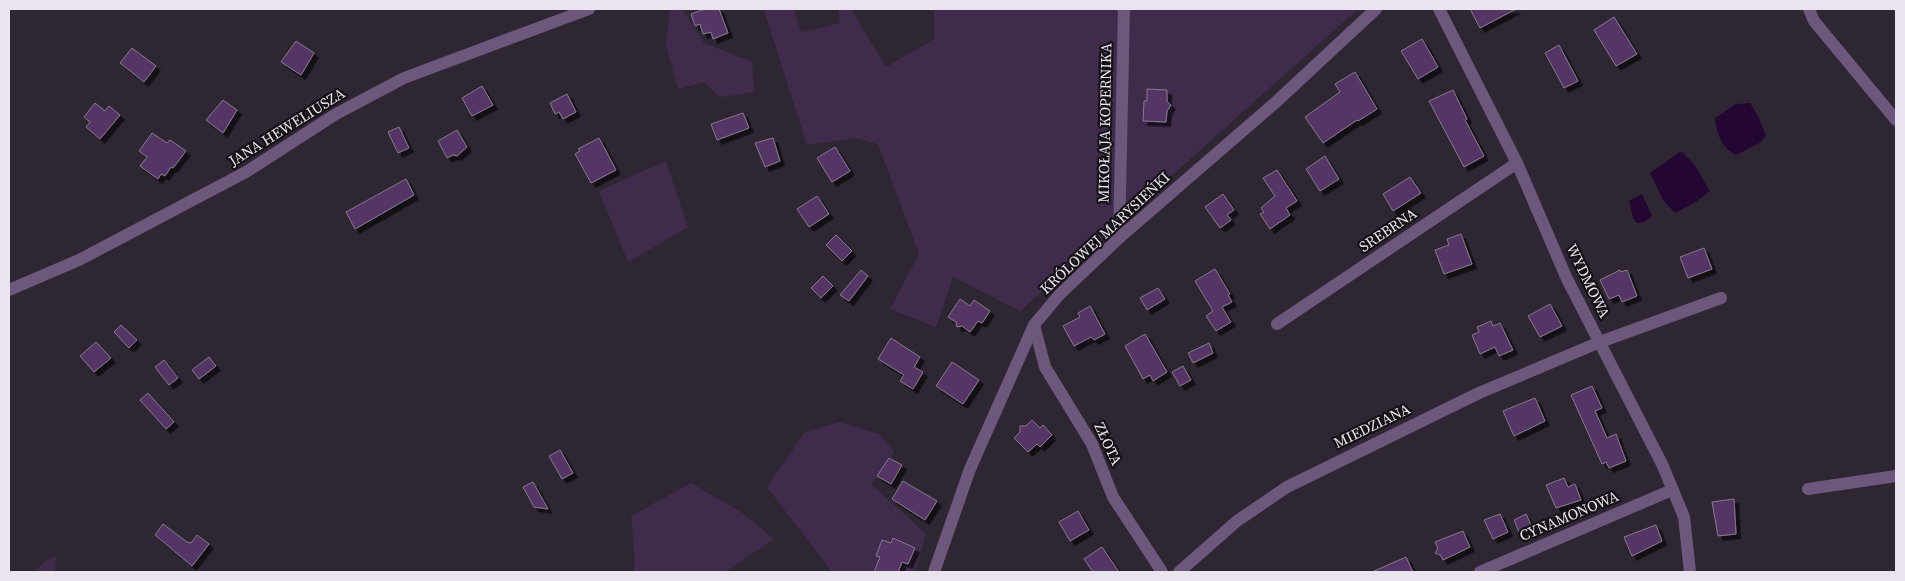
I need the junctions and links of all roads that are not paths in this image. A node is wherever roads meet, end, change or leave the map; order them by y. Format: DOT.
graph roads {
  1 [pos="589,9"];
  2 [pos="1124,9"];
  3 [pos="1376,9"];
  4 [pos="1439,9"];
  5 [pos="1809,9"];
  6 [pos="1896,120"];
  7 [pos="1517,163"];
  8 [pos="1119,238"];
  9 [pos="9,290"];
  10 [pos="1721,298"];
  11 [pos="1277,324"];
  12 [pos="1034,326"];
  13 [pos="1600,342"];
  14 [pos="1896,476"];
  15 [pos="1672,490"];
  16 [pos="1808,490"];
  17 [pos="934,572"];
  18 [pos="1162,572"];
  19 [pos="1179,572"];
  20 [pos="1480,572"];
  21 [pos="1690,572"];
  1 -- 9 [label="street, JANA HEWELIUSZA"];
  2 -- 8 [label="street, MIKOŁAJA KOPERNIKA"];
  3 -- 8 [label="street, KRÓLOWEJ MARYSIEŃKI"];
  4 -- 7 [label="street, WYDMOWA"];
  5 -- 6 [label="street"];
  7 -- 11 [label="street, SREBRNA"];
  7 -- 13 [label="street, WYDMOWA"];
  8 -- 12 [label="street, KRÓLOWEJ MARYSIEŃKI"];
  10 -- 13 [label="street, MIEDZIANA"];
  12 -- 17 [label="street, KRÓLOWEJ MARYSIEŃKI"];
  12 -- 18 [label="street, ZŁOTA"];
  13 -- 15 [label="street, WYDMOWA"];
  13 -- 19 [label="street, MIEDZIANA"];
  14 -- 16 [label="street"];
  15 -- 20 [label="street, CYNAMONOWA"];
  15 -- 21 [label="street, WYDMOWA"];
}
